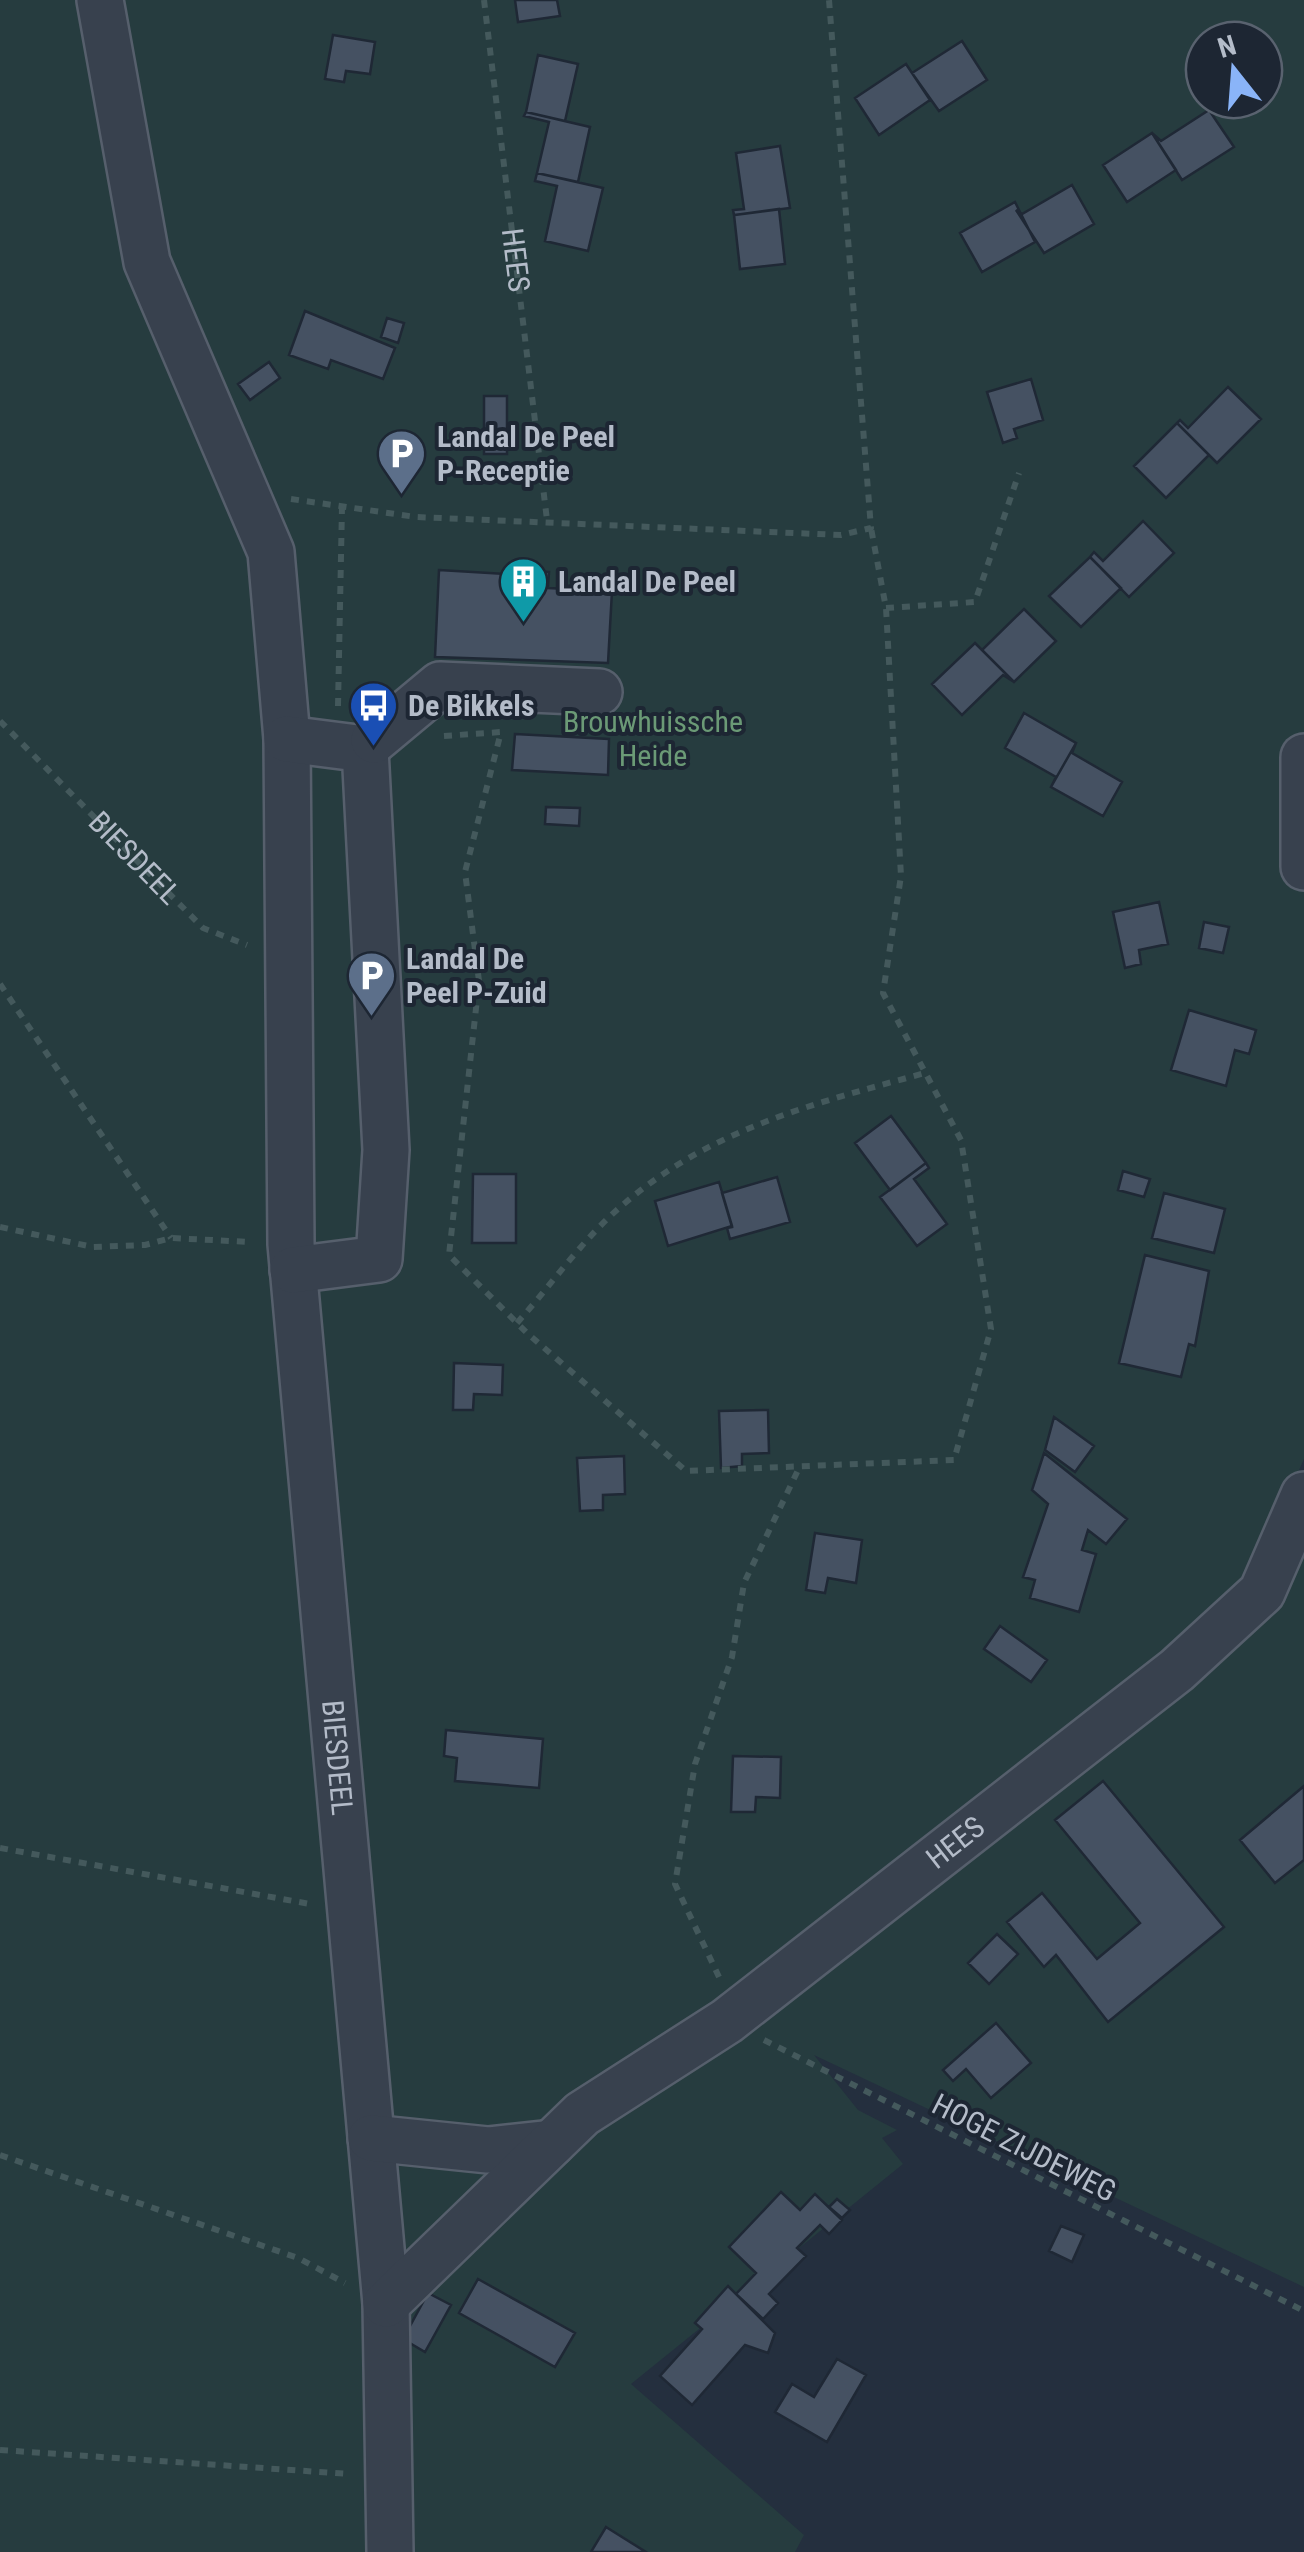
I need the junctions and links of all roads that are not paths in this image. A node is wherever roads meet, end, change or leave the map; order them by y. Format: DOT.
graph roads {
  1 [pos="100,0"];
  2 [pos="599,692"];
  3 [pos="287,739"];
  4 [pos="356,741"];
  5 [pos="1304,757"];
  6 [pos="1304,866"];
  7 [pos="292,1257"];
  8 [pos="1304,1496"];
  9 [pos="371,2138"];
  10 [pos="552,2143"];
  11 [pos="386,2304"];
  12 [pos="390,2552"];
  1 -- 3 [label="street, BIESDEEL"];
  2 -- 4 [label="street"];
  3 -- 4 [label="street"];
  3 -- 7 [label="street, BIESDEEL"];
  4 -- 7 [label="street"];
  5 -- 6 [label="street"];
  7 -- 9 [label="street, BIESDEEL"];
  8 -- 10 [label="street, HEES"];
  9 -- 10 [label="street"];
  9 -- 11 [label="street, BIESDEEL"];
  10 -- 11 [label="street, HEES"];
  11 -- 12 [label="street, BIESDEEL"];
}
